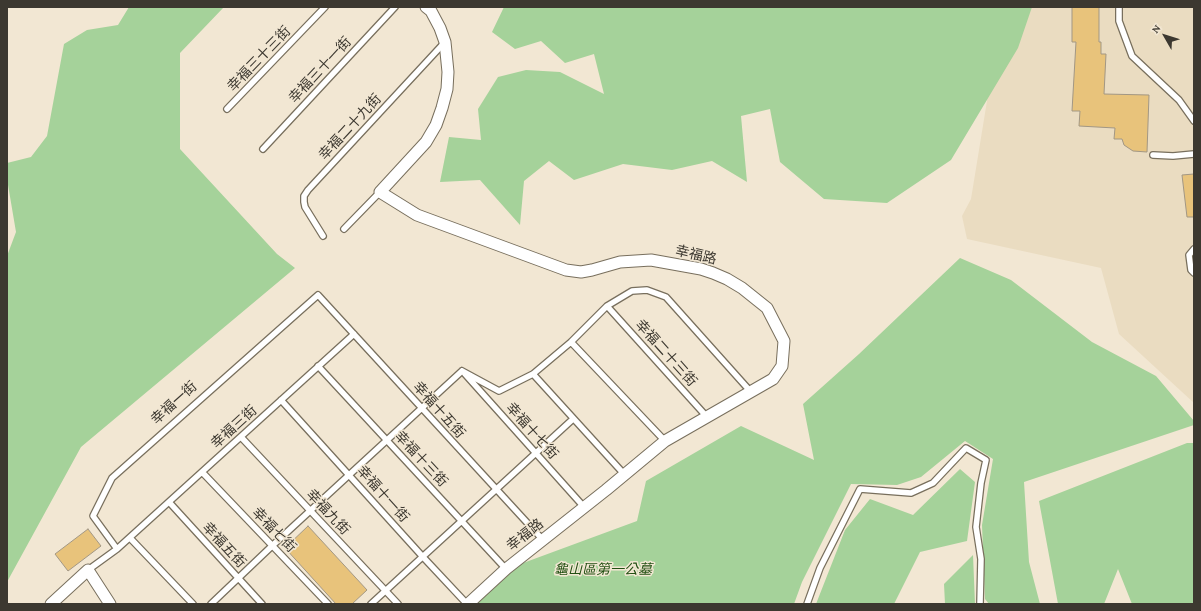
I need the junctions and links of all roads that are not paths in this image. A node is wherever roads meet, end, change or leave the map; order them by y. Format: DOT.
graph roads {
  1 [pos="325,7"];
  2 [pos="395,7"];
  3 [pos="426,7"];
  4 [pos="1119,7"];
  5 [pos="445,42"];
  6 [pos="228,109"];
  7 [pos="1194,121"];
  8 [pos="263,148"];
  9 [pos="1194,154"];
  10 [pos="1153,155"];
  11 [pos="380,192"];
  12 [pos="344,229"];
  13 [pos="323,236"];
  14 [pos="1194,249"];
  15 [pos="1194,273"];
  16 [pos="318,295"];
  17 [pos="607,306"];
  18 [pos="354,334"];
  19 [pos="571,342"];
  20 [pos="318,366"];
  21 [pos="462,371"];
  22 [pos="534,374"];
  23 [pos="751,392"];
  24 [pos="281,400"];
  25 [pos="422,408"];
  26 [pos="707,417"];
  27 [pos="573,419"];
  28 [pos="241,437"];
  29 [pos="387,440"];
  30 [pos="665,441"];
  31 [pos="536,453"];
  32 [pos="202,472"];
  33 [pos="624,474"];
  34 [pos="350,475"];
  35 [pos="496,489"];
  36 [pos="169,502"];
  37 [pos="584,507"];
  38 [pos="311,511"];
  39 [pos="462,520"];
  40 [pos="130,538"];
  41 [pos="543,540"];
  42 [pos="272,545"];
  43 [pos="118,549"];
  44 [pos="423,557"];
  45 [pos="506,569"];
  46 [pos="88,570"];
  47 [pos="239,578"];
  48 [pos="386,591"];
  49 [pos="51,604"];
  50 [pos="110,604"];
  51 [pos="193,604"];
  52 [pos="211,604"];
  53 [pos="262,604"];
  54 [pos="328,604"];
  55 [pos="371,604"];
  56 [pos="398,604"];
  57 [pos="467,604"];
  58 [pos="807,604"];
  59 [pos="980,604"];
  1 -- 6 [label="lane, 幸福三十三街"];
  2 -- 8 [label="lane, 幸福三十一街"];
  3 -- 5 [label="street"];
  4 -- 7 [label="lane"];
  5 -- 11 [label="street"];
  5 -- 13 [label="lane, 幸福二十九街"];
  9 -- 10 [label="lane"];
  11 -- 12 [label="lane"];
  11 -- 23 [label="street, 幸福路"];
  14 -- 15 [label="lane"];
  16 -- 18 [label="lane, 幸福十五街"];
  16 -- 43 [label="lane, 幸福一街"];
  17 -- 19 [label="lane"];
  17 -- 23 [label="lane"];
  17 -- 26 [label="lane, 幸福二十三街"];
  18 -- 20 [label="lane, 幸福三街"];
  18 -- 25 [label="lane, 幸福十五街"];
  19 -- 22 [label="lane"];
  19 -- 30 [label="lane"];
  20 -- 24 [label="lane, 幸福三街"];
  20 -- 29 [label="lane, 幸福十三街"];
  21 -- 22 [label="lane"];
  21 -- 25 [label="lane"];
  21 -- 31 [label="lane, 幸福十七街"];
  22 -- 27 [label="lane"];
  23 -- 26 [label="street, 幸福路"];
  24 -- 28 [label="lane, 幸福三街"];
  24 -- 34 [label="lane, 幸福十一街"];
  25 -- 29 [label="lane"];
  25 -- 35 [label="lane, 幸福十五街"];
  26 -- 30 [label="street, 幸福路"];
  27 -- 31 [label="lane"];
  27 -- 33 [label="lane"];
  28 -- 32 [label="lane, 幸福三街"];
  28 -- 38 [label="lane, 幸福九街"];
  29 -- 34 [label="lane"];
  29 -- 39 [label="lane, 幸福十三街"];
  30 -- 33 [label="street, 幸福路"];
  31 -- 35 [label="lane"];
  31 -- 37 [label="lane, 幸福十七街"];
  32 -- 36 [label="lane, 幸福三街"];
  32 -- 42 [label="lane, 幸福七街"];
  33 -- 37 [label="street, 幸福路"];
  34 -- 38 [label="lane"];
  34 -- 44 [label="lane, 幸福十一街"];
  35 -- 39 [label="lane"];
  35 -- 41 [label="lane, 幸福十五街"];
  36 -- 40 [label="lane, 幸福三街"];
  36 -- 47 [label="lane, 幸福五街"];
  37 -- 41 [label="street, 幸福路"];
  38 -- 42 [label="lane"];
  38 -- 48 [label="lane, 幸福九街"];
  39 -- 44 [label="lane"];
  39 -- 45 [label="lane, 幸福十三街"];
  40 -- 43 [label="lane, 幸福三街"];
  40 -- 51 [label="lane"];
  41 -- 45 [label="street, 幸福路"];
  42 -- 47 [label="lane"];
  42 -- 54 [label="lane, 幸福七街"];
  43 -- 46 [label="lane, 幸福三街"];
  44 -- 48 [label="lane"];
  44 -- 57 [label="lane, 幸福十一街"];
  45 -- 57 [label="street, 幸福路"];
  46 -- 49 [label="street"];
  46 -- 50 [label="street"];
  47 -- 52 [label="lane"];
  47 -- 53 [label="lane, 幸福五街"];
  48 -- 55 [label="lane"];
  48 -- 56 [label="lane, 幸福九街"];
  58 -- 59 [label="lane"];
}
